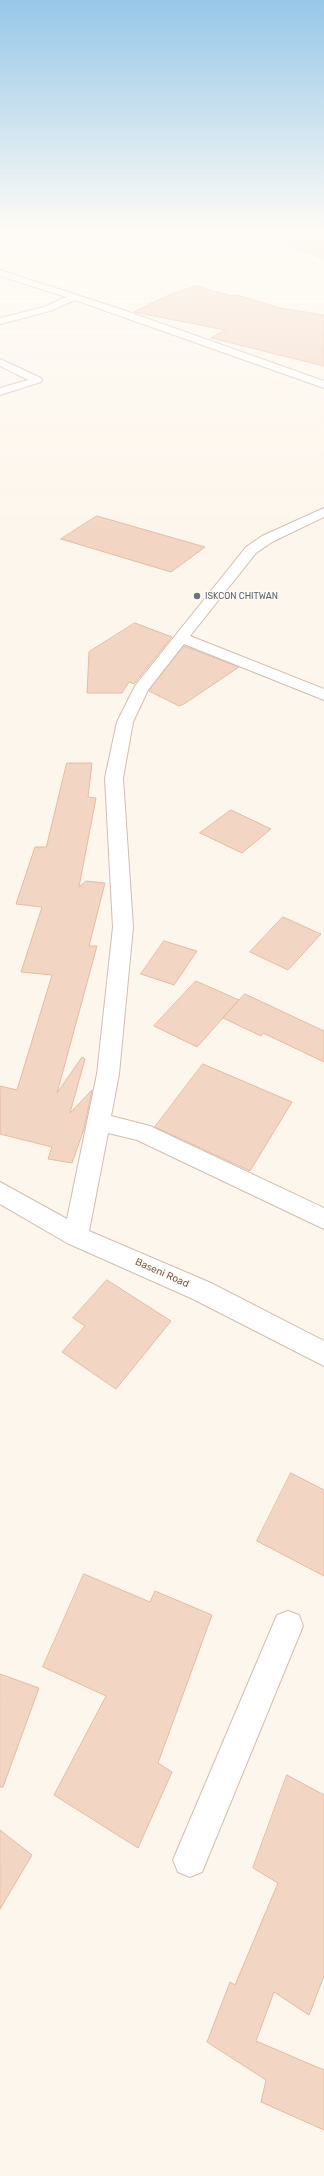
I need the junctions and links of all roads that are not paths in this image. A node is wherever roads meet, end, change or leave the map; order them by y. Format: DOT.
graph roads {
  1 [pos="176,333"];
  2 [pos="0,362"];
  3 [pos="324,385"];
  4 [pos="0,392"];
  5 [pos="324,512"];
  6 [pos="181,638"];
  7 [pos="324,695"];
  8 [pos="100,1122"];
  9 [pos="0,1192"];
  10 [pos="324,1219"];
  11 [pos="76,1236"];
  12 [pos="324,1354"];
  13 [pos="288,1626"];
  14 [pos="190,1860"];
  1 -- 3 [label="street"];
  2 -- 4 [label="street"];
  5 -- 6 [label="street"];
  6 -- 7 [label="street"];
  6 -- 8 [label="street"];
  8 -- 10 [label="street"];
  8 -- 11 [label="street"];
  9 -- 11 [label="street, Baseni Road"];
  11 -- 12 [label="street, Baseni Road"];
  13 -- 14 [label="street"];
}
